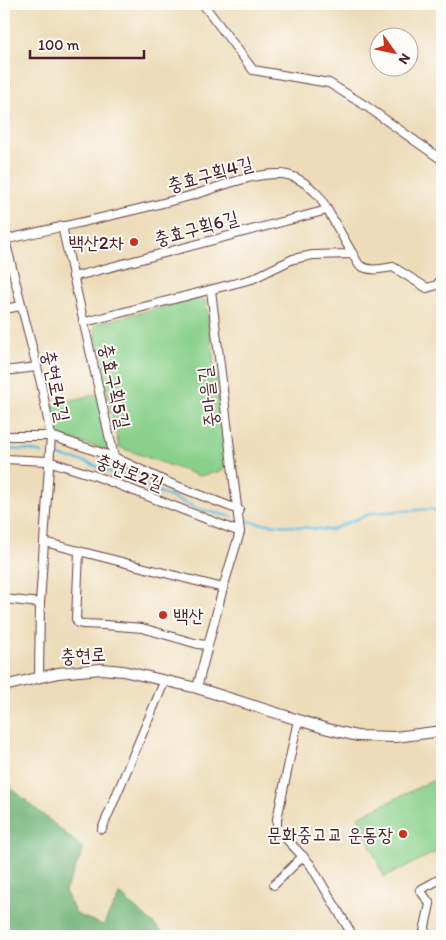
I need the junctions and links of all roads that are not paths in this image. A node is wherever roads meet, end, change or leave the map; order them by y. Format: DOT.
graph roads {
  1 [pos="203,4"];
  2 [pos="442,160"];
  3 [pos="327,210"];
  4 [pos="62,226"];
  5 [pos="4,240"];
  6 [pos="353,254"];
  7 [pos="73,277"];
  8 [pos="442,278"];
  9 [pos="210,290"];
  10 [pos="21,306"];
  11 [pos="4,309"];
  12 [pos="85,322"];
  13 [pos="37,367"];
  14 [pos="4,371"];
  15 [pos="4,436"];
  16 [pos="50,436"];
  17 [pos="114,457"];
  18 [pos="4,459"];
  19 [pos="48,461"];
  20 [pos="238,510"];
  21 [pos="240,532"];
  22 [pos="44,542"];
  23 [pos="79,552"];
  24 [pos="223,588"];
  25 [pos="4,599"];
  26 [pos="40,603"];
  27 [pos="208,645"];
  28 [pos="39,677"];
  29 [pos="165,680"];
  30 [pos="4,686"];
  31 [pos="197,688"];
  32 [pos="298,720"];
  33 [pos="442,731"];
  34 [pos="102,829"];
  35 [pos="303,856"];
  36 [pos="442,878"];
  37 [pos="274,885"];
  38 [pos="353,936"];
  39 [pos="423,936"];
  1 -- 2 [label="street"];
  3 -- 4 [label="street, 충효구획4길"];
  3 -- 6 [label="street, 충효구획4길"];
  3 -- 7 [label="street, 충효구획6길"];
  4 -- 5 [label="street, 충효구획4길"];
  4 -- 7 [label="street, 충효구획5길"];
  5 -- 10 [label="street, 충현로4길"];
  6 -- 8 [label="street, 충효구획4길"];
  6 -- 9 [label="street"];
  7 -- 12 [label="street, 충효구획5길"];
  9 -- 12 [label="street, 충효구획5길"];
  9 -- 20 [label="street, 중마을길"];
  10 -- 11 [label="street"];
  10 -- 13 [label="street, 충현로4길"];
  12 -- 17 [label="street, 충효구획5길"];
  13 -- 14 [label="street"];
  13 -- 16 [label="street, 충현로4길"];
  15 -- 16 [label="street"];
  16 -- 17 [label="street"];
  16 -- 19 [label="street, 충현로4길"];
  17 -- 20 [label="street"];
  18 -- 19 [label="street, 충현로2길"];
  19 -- 21 [label="street, 충현로2길"];
  19 -- 22 [label="street, 충현로4길"];
  20 -- 21 [label="street, 중마을길"];
  21 -- 24 [label="street, 중마을길"];
  22 -- 23 [label="street"];
  22 -- 26 [label="street, 충현로4길"];
  23 -- 24 [label="street"];
  23 -- 27 [label="street"];
  24 -- 27 [label="street, 중마을길"];
  25 -- 26 [label="street"];
  26 -- 28 [label="street, 충현로4길"];
  27 -- 31 [label="street, 중마을길"];
  28 -- 29 [label="street, 충현로"];
  28 -- 30 [label="street, 충현로"];
  29 -- 31 [label="street, 충현로"];
  29 -- 34 [label="street"];
  31 -- 32 [label="street, 충현로"];
  32 -- 33 [label="street, 충현로"];
  32 -- 35 [label="street"];
  35 -- 37 [label="street"];
  35 -- 38 [label="street"];
  36 -- 39 [label="street"];
}
